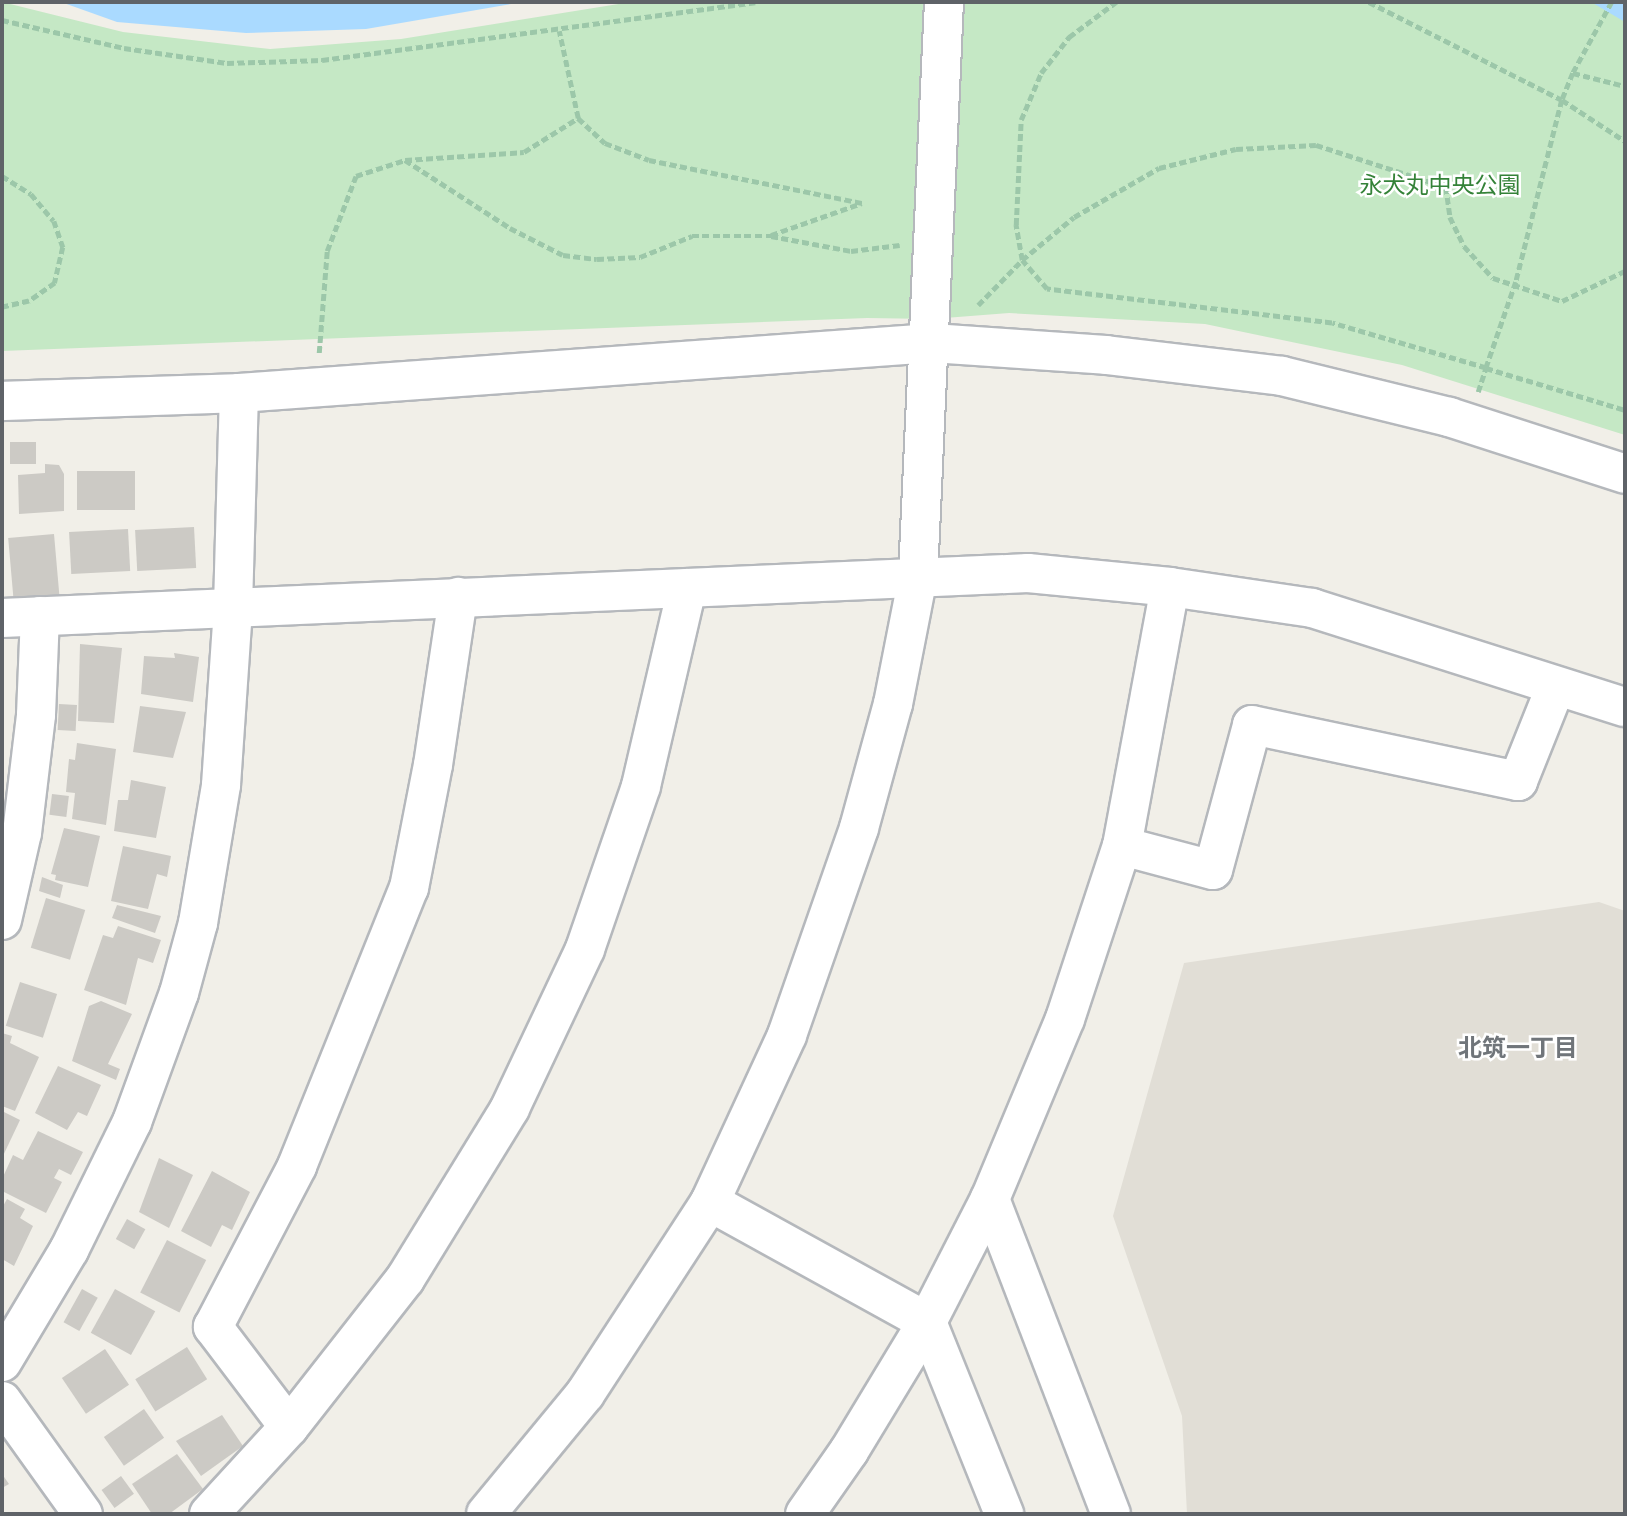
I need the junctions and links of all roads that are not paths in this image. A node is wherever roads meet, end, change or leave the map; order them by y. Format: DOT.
graph roads {
  1 [pos="944,2"];
  2 [pos="932,344"];
  3 [pos="239,393"];
  4 [pos="2,401"];
  5 [pos="1625,474"];
  6 [pos="918,576"];
  7 [pos="1170,587"];
  8 [pos="687,588"];
  9 [pos="458,597"];
  10 [pos="233,607"];
  11 [pos="40,616"];
  12 [pos="2,618"];
  13 [pos="1556,686"];
  14 [pos="1625,707"];
  15 [pos="12,833"];
  16 [pos="1122,846"];
  17 [pos="2,920"];
  18 [pos="990,1199"];
  19 [pos="709,1202"];
  20 [pos="928,1322"];
  21 [pos="2,1362"];
  22 [pos="2,1401"];
  23 [pos="289,1427"];
  24 [pos="83,1514"];
  25 [pos="209,1514"];
  26 [pos="486,1514"];
  27 [pos="805,1514"];
  28 [pos="1004,1514"];
  29 [pos="1111,1514"];
  1 -- 2 [label="street"];
  2 -- 3 [label="street"];
  2 -- 5 [label="street"];
  2 -- 6 [label="street"];
  3 -- 4 [label="street"];
  3 -- 10 [label="street"];
  6 -- 7 [label="street"];
  6 -- 8 [label="street"];
  6 -- 19 [label="street"];
  7 -- 13 [label="street"];
  7 -- 16 [label="street"];
  8 -- 9 [label="street"];
  8 -- 23 [label="street"];
  9 -- 10 [label="street"];
  9 -- 23 [label="street"];
  10 -- 11 [label="street"];
  10 -- 21 [label="street"];
  11 -- 12 [label="street"];
  11 -- 15 [label="street"];
  13 -- 14 [label="street"];
  13 -- 16 [label="street"];
  15 -- 17 [label="street"];
  16 -- 18 [label="street"];
  18 -- 20 [label="street"];
  18 -- 29 [label="street"];
  19 -- 20 [label="street"];
  19 -- 26 [label="street"];
  20 -- 27 [label="street"];
  20 -- 28 [label="street"];
  22 -- 24 [label="street"];
  23 -- 25 [label="street"];
}
